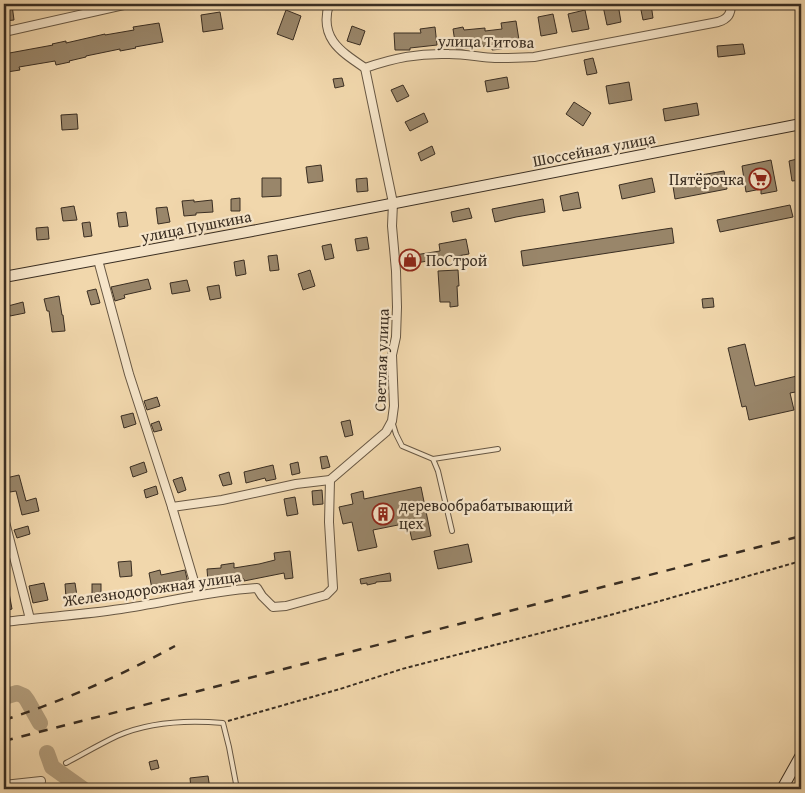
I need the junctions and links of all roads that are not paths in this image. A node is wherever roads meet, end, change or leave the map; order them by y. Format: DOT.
graph roads {
  1 [pos="128,4"];
  2 [pos="328,4"];
  3 [pos="731,4"];
  4 [pos="4,32"];
  5 [pos="365,68"];
  6 [pos="801,124"];
  7 [pos="393,204"];
  8 [pos="98,260"];
  9 [pos="4,277"];
  10 [pos="392,421"];
  11 [pos="498,449"];
  12 [pos="433,459"];
  13 [pos="330,480"];
  14 [pos="172,507"];
  15 [pos="4,518"];
  16 [pos="452,531"];
  17 [pos="198,595"];
  18 [pos="30,619"];
  19 [pos="4,622"];
  20 [pos="801,755"];
  21 [pos="66,763"];
  22 [pos="41,781"];
  23 [pos="4,785"];
  24 [pos="236,789"];
  25 [pos="782,789"];
  1 -- 4 [label="street"];
  2 -- 5 [label="street"];
  3 -- 5 [label="street, улица Титова"];
  5 -- 7 [label="street"];
  6 -- 7 [label="main road, Шоссейная улица"];
  7 -- 8 [label="main road, улица Пушкина"];
  7 -- 10 [label="street, Светлая улица"];
  8 -- 9 [label="main road, улица Пушкина"];
  8 -- 14 [label="street"];
  10 -- 12 [label="lane"];
  10 -- 13 [label="street, Светлая улица"];
  11 -- 12 [label="lane"];
  12 -- 16 [label="lane"];
  13 -- 14 [label="street"];
  13 -- 17 [label="street, Железнодорожная улица"];
  14 -- 17 [label="street"];
  15 -- 18 [label="street"];
  17 -- 18 [label="street, Железнодорожная улица"];
  18 -- 19 [label="street, Железнодорожная улица"];
  20 -- 25 [label="main road"];
  21 -- 24 [label="lane"];
  22 -- 23 [label="street"];
}
